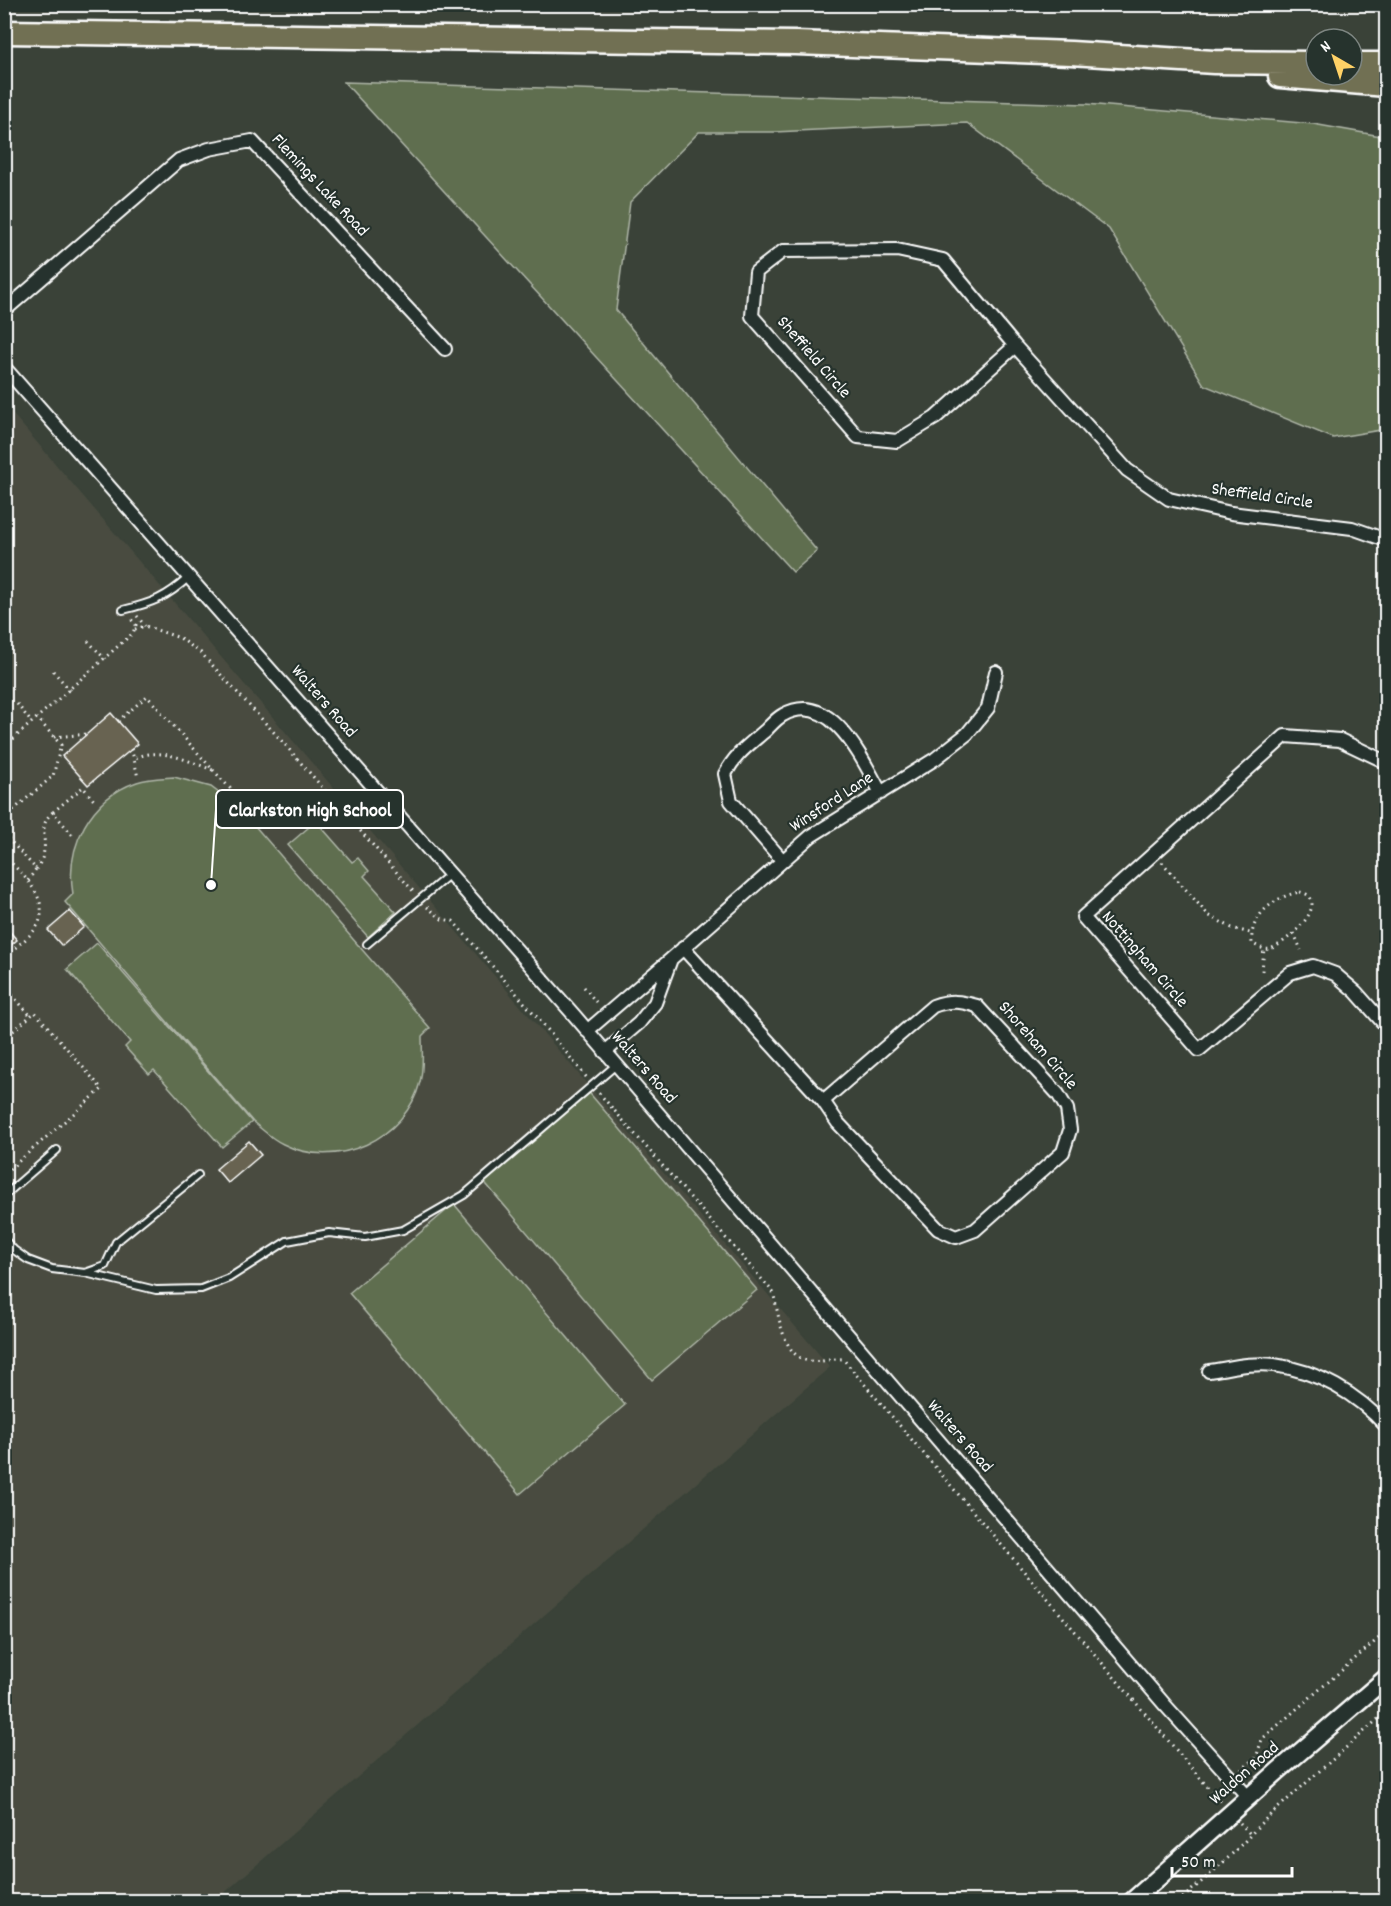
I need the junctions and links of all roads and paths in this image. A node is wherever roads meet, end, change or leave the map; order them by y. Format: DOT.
graph roads {
  1 [pos="4,32"];
  2 [pos="1214,62"];
  3 [pos="1304,63"];
  4 [pos="1364,63"];
  5 [pos="1386,64"];
  6 [pos="1386,85"];
  7 [pos="4,311"];
  8 [pos="1016,346"];
  9 [pos="445,350"];
  10 [pos="4,368"];
  11 [pos="1386,540"];
  12 [pos="189,578"];
  13 [pos="123,610"];
  14 [pos="135,630"];
  15 [pos="88,641"];
  16 [pos="105,659"];
  17 [pos="53,671"];
  18 [pos="996,672"];
  19 [pos="70,690"];
  20 [pos="17,704"];
  21 [pos="37,718"];
  22 [pos="118,720"];
  23 [pos="32,723"];
  24 [pos="4,732"];
  25 [pos="88,734"];
  26 [pos="54,737"];
  27 [pos="12,740"];
  28 [pos="4,747"];
  29 [pos="131,749"];
  30 [pos="134,759"];
  31 [pos="1386,762"];
  32 [pos="213,770"];
  33 [pos="138,778"];
  34 [pos="880,793"];
  35 [pos="241,800"];
  36 [pos="96,803"];
  37 [pos="53,812"];
  38 [pos="4,818"];
  39 [pos="4,834"];
  40 [pos="75,838"];
  41 [pos="4,855"];
  42 [pos="782,860"];
  43 [pos="1160,861"];
  44 [pos="36,869"];
  45 [pos="450,874"];
  46 [pos="27,882"];
  47 [pos="421,900"];
  48 [pos="1251,933"];
  49 [pos="1294,933"];
  50 [pos="367,944"];
  51 [pos="683,948"];
  52 [pos="1264,948"];
  53 [pos="1301,950"];
  54 [pos="4,957"];
  55 [pos="671,959"];
  56 [pos="1262,970"];
  57 [pos="4,986"];
  58 [pos="584,987"];
  59 [pos="596,1002"];
  60 [pos="31,1016"];
  61 [pos="1386,1026"];
  62 [pos="587,1031"];
  63 [pos="4,1039"];
  64 [pos="605,1052"];
  65 [pos="616,1065"];
  66 [pos="593,1086"];
  67 [pos="823,1101"];
  68 [pos="57,1150"];
  69 [pos="4,1174"];
  70 [pos="198,1174"];
  71 [pos="4,1196"];
  72 [pos="4,1239"];
  73 [pos="86,1273"];
  74 [pos="1209,1371"];
  75 [pos="1386,1426"];
  76 [pos="1386,1632"];
  77 [pos="1386,1678"];
  78 [pos="1386,1712"];
  79 [pos="1256,1758"];
  80 [pos="1212,1792"];
  81 [pos="1248,1797"];
  82 [pos="1131,1902"];
  83 [pos="1178,1902"];
  1 -- 2 [label="highway"];
  2 -- 3 [label="highway"];
  2 -- 6 [label="highway"];
  4 -- 5 [label="highway"];
  7 -- 9 [label="street, Flemings Lake Road"];
  8 -- 8 [label="street, Sheffield Circle"];
  8 -- 11 [label="street, Sheffield Circle"];
  10 -- 12 [label="street, Walters Road"];
  12 -- 13 [label="lane"];
  12 -- 45 [label="street, Walters Road"];
  13 -- 14 [label="path"];
  14 -- 16 [label="path"];
  14 -- 47 [label="path"];
  15 -- 16 [label="path"];
  16 -- 19 [label="path"];
  17 -- 19 [label="path"];
  18 -- 34 [label="street, Winsford Lane"];
  19 -- 21 [label="path"];
  20 -- 23 [label="path"];
  21 -- 23 [label="path"];
  21 -- 26 [label="path"];
  22 -- 32 [label="path"];
  23 -- 27 [label="path"];
  24 -- 27 [label="path"];
  25 -- 26 [label="path"];
  26 -- 38 [label="path"];
  27 -- 28 [label="path"];
  29 -- 30 [label="path"];
  30 -- 32 [label="path"];
  30 -- 33 [label="path"];
  31 -- 61 [label="street, Nottingham Circle"];
  32 -- 35 [label="path"];
  34 -- 42 [label="street, Winsford Lane"];
  34 -- 42 [label="street"];
  36 -- 37 [label="path"];
  37 -- 40 [label="path"];
  37 -- 44 [label="path"];
  39 -- 44 [label="path"];
  41 -- 46 [label="path"];
  42 -- 51 [label="street, Winsford Lane"];
  43 -- 48 [label="path"];
  44 -- 46 [label="path"];
  45 -- 47 [label="lane"];
  45 -- 62 [label="street, Walters Road"];
  46 -- 54 [label="path"];
  47 -- 50 [label="lane"];
  47 -- 66 [label="path"];
  48 -- 49 [label="path"];
  48 -- 52 [label="path"];
  49 -- 52 [label="path"];
  49 -- 53 [label="path"];
  51 -- 55 [label="street, Winsford Lane"];
  51 -- 67 [label="street, Shoreham Circle"];
  52 -- 56 [label="path"];
  55 -- 62 [label="street, Winsford Lane"];
  55 -- 64 [label="street, Winsford Lane"];
  57 -- 60 [label="path"];
  58 -- 59 [label="path"];
  60 -- 63 [label="path"];
  60 -- 69 [label="path"];
  62 -- 64 [label="street, Walters Road"];
  64 -- 65 [label="street, Walters Road"];
  65 -- 66 [label="lane"];
  65 -- 81 [label="street, Walters Road"];
  66 -- 73 [label="lane"];
  66 -- 80 [label="path"];
  67 -- 67 [label="street, Shoreham Circle"];
  68 -- 71 [label="lane"];
  70 -- 73 [label="lane"];
  72 -- 73 [label="lane"];
  74 -- 75 [label="street"];
  76 -- 79 [label="path"];
  77 -- 81 [label="street, Waldon Road"];
  78 -- 83 [label="path"];
  81 -- 82 [label="street, Waldon Road"];
}
